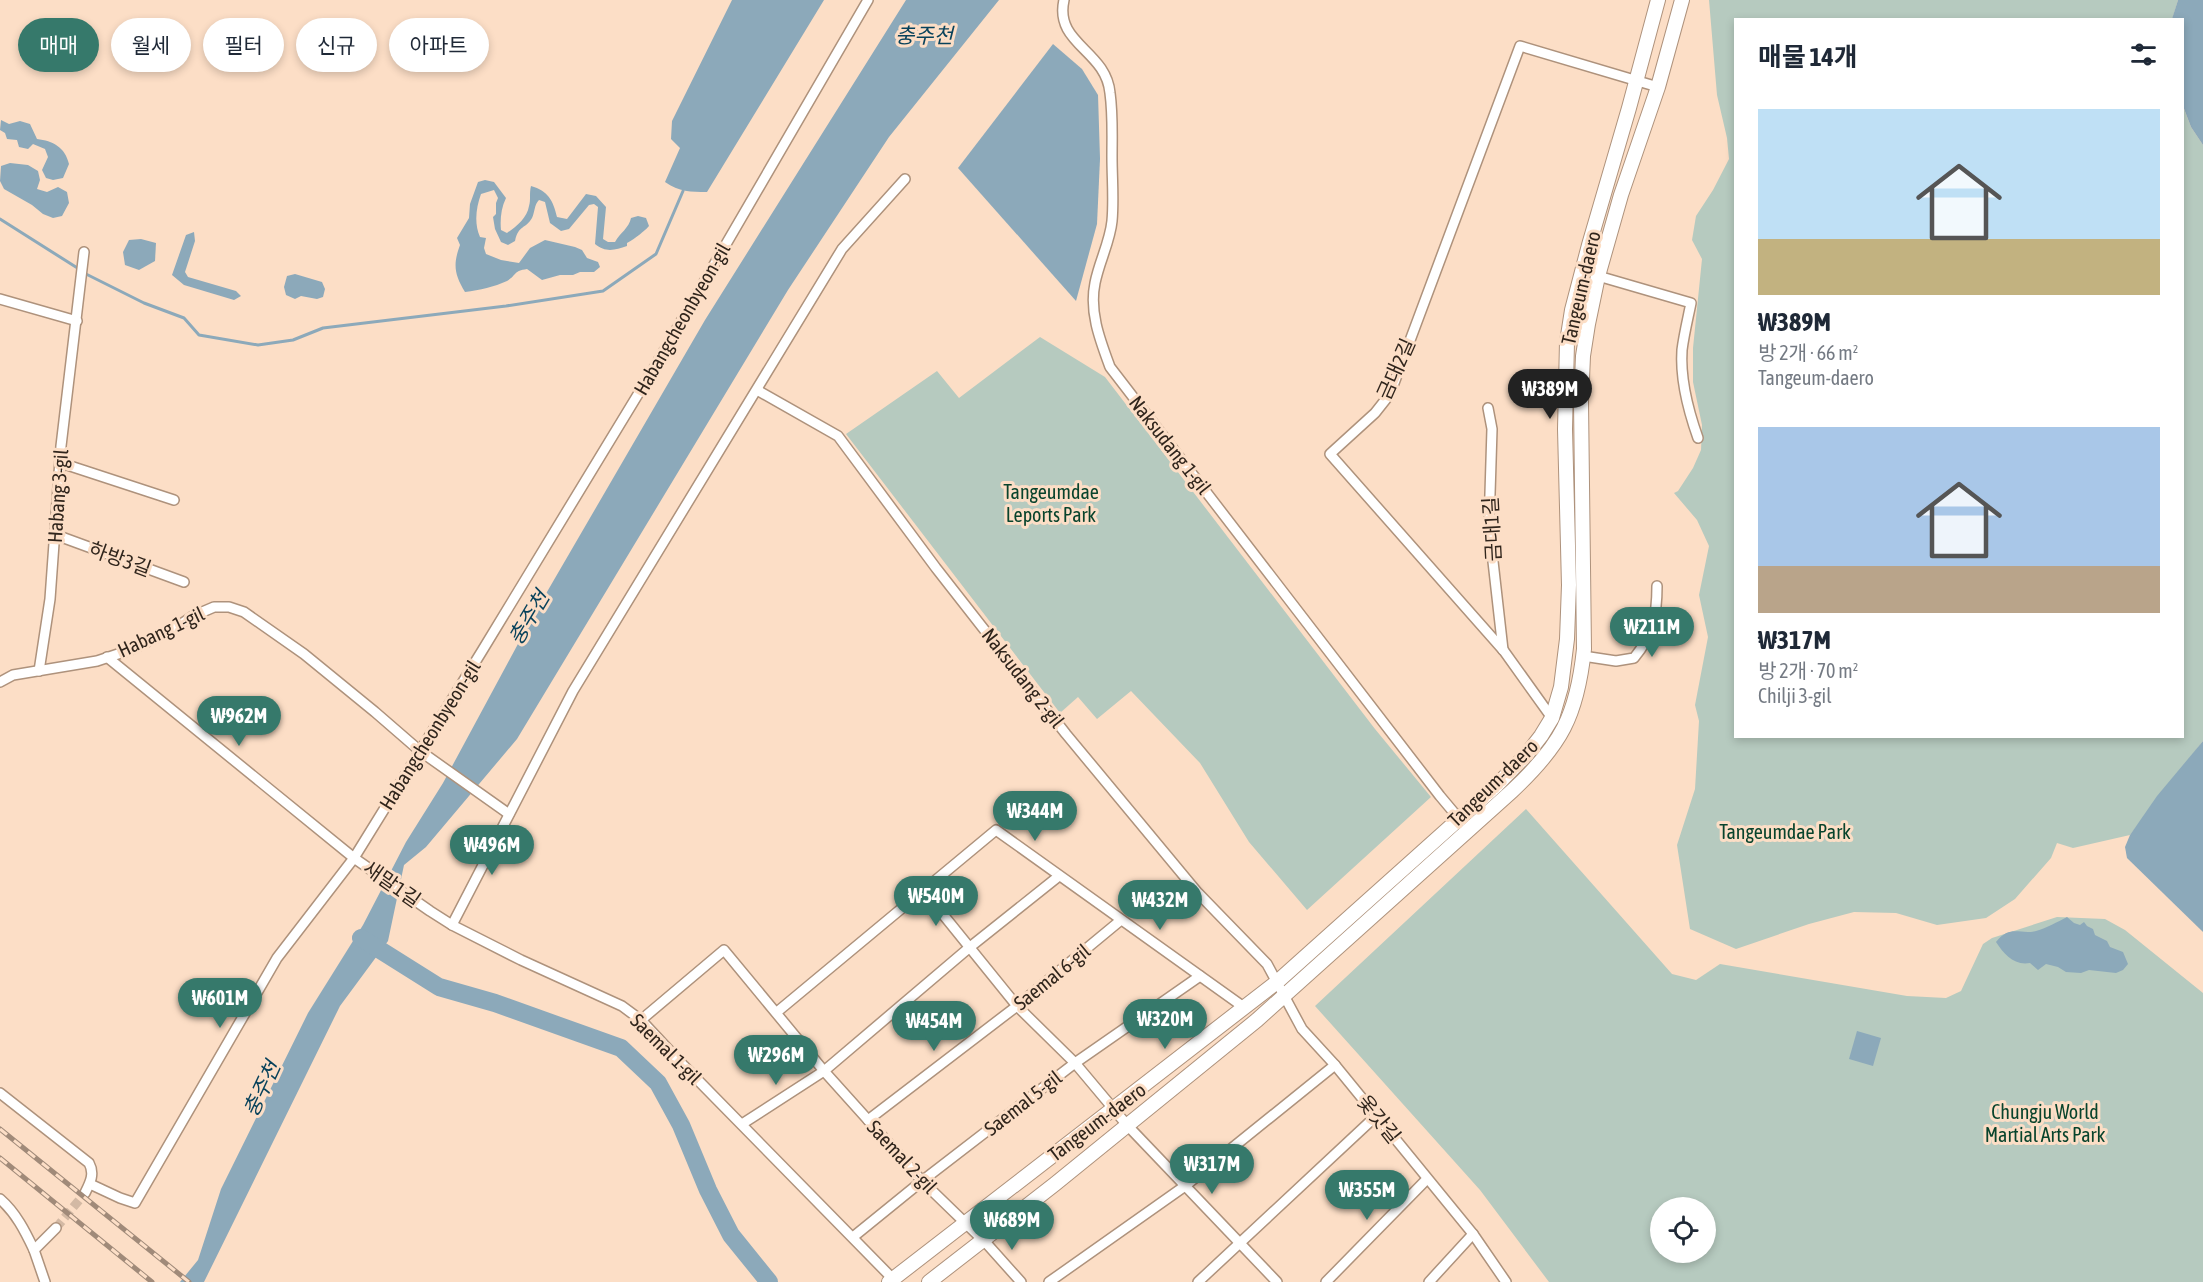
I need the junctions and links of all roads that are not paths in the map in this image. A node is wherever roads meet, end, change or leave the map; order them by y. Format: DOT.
graph roads {
  1 [pos="868,0"];
  2 [pos="1064,0"];
  3 [pos="1658,0"];
  4 [pos="1682,0"];
  5 [pos="1637,81"];
  6 [pos="1658,87"];
  7 [pos="905,179"];
  8 [pos="84,252"];
  9 [pos="1598,276"];
  10 [pos="0,299"];
  11 [pos="77,321"];
  12 [pos="757,390"];
  13 [pos="1488,408"];
  14 [pos="1698,438"];
  15 [pos="61,463"];
  16 [pos="174,500"];
  17 [pos="56,535"];
  18 [pos="183,582"];
  19 [pos="1657,586"];
  20 [pos="1504,651"];
  21 [pos="1583,656"];
  22 [pos="107,657"];
  23 [pos="39,671"];
  24 [pos="0,682"];
  25 [pos="1552,718"];
  26 [pos="420,751"];
  27 [pos="509,814"];
  28 [pos="1459,818"];
  29 [pos="1469,830"];
  30 [pos="354,858"];
  31 [pos="1059,876"];
  32 [pos="924,891"];
  33 [pos="430,911"];
  34 [pos="1121,920"];
  35 [pos="452,925"];
  36 [pos="969,947"];
  37 [pos="1200,976"];
  38 [pos="1277,982"];
  39 [pos="1283,998"];
  40 [pos="1017,1006"];
  41 [pos="1245,1008"];
  42 [pos="777,1012"];
  43 [pos="641,1020"];
  44 [pos="1075,1063"];
  45 [pos="1335,1065"];
  46 [pos="824,1071"];
  47 [pos="0,1093"];
  48 [pos="1113,1110"];
  49 [pos="1376,1116"];
  50 [pos="868,1120"];
  51 [pos="742,1124"];
  52 [pos="1127,1125"];
  53 [pos="1427,1179"];
  54 [pos="922,1181"];
  55 [pos="1185,1186"];
  56 [pos="0,1199"];
  57 [pos="965,1222"];
  58 [pos="56,1228"];
  59 [pos="1473,1234"];
  60 [pos="853,1237"];
  61 [pos="982,1240"];
  62 [pos="1240,1243"];
  63 [pos="34,1250"];
  64 [pos="891,1280"];
  65 [pos="45,1282"];
  66 [pos="929,1282"];
  67 [pos="1021,1282"];
  68 [pos="1049,1282"];
  69 [pos="1198,1282"];
  70 [pos="1277,1282"];
  71 [pos="1326,1282"];
  72 [pos="1429,1282"];
  73 [pos="1506,1282"];
  1 -- 26 [label="street, Habangcheonbyeon-gil"];
  2 -- 28 [label="street, Naksudang 1-gil"];
  3 -- 5 [label="main road, Tangeum-daero"];
  4 -- 6 [label="main road, Tangeum-daero"];
  5 -- 6 [label="street"];
  5 -- 20 [label="street, 금대2길"];
  5 -- 25 [label="main road, Tangeum-daero"];
  6 -- 9 [label="main road, Tangeum-daero"];
  7 -- 12 [label="street"];
  8 -- 11 [label="street, Habang 3-gil"];
  9 -- 14 [label="street"];
  9 -- 21 [label="main road, Tangeum-daero"];
  10 -- 11 [label="street"];
  11 -- 15 [label="street, Habang 3-gil"];
  12 -- 27 [label="street"];
  12 -- 38 [label="street, Naksudang 2-gil"];
  13 -- 20 [label="street, 금대1길"];
  15 -- 16 [label="street"];
  15 -- 17 [label="street, Habang 3-gil"];
  17 -- 18 [label="street, 하방3길"];
  17 -- 23 [label="street, Habang 3-gil"];
  19 -- 21 [label="street"];
  20 -- 25 [label="street, 금대2길"];
  21 -- 29 [label="main road, Tangeum-daero"];
  22 -- 23 [label="street, Habang 1-gil"];
  22 -- 26 [label="street, Habang 1-gil"];
  22 -- 30 [label="street, 새말1길"];
  23 -- 24 [label="street, Habang 1-gil"];
  25 -- 28 [label="main road, Tangeum-daero"];
  26 -- 27 [label="street, Habang 1-gil"];
  26 -- 30 [label="street, Habangcheonbyeon-gil"];
  27 -- 35 [label="street"];
  28 -- 29 [label="street, Naksudang 1-gil"];
  28 -- 38 [label="main road, Tangeum-daero"];
  29 -- 39 [label="main road, Tangeum-daero"];
  30 -- 33 [label="street, 새말1길"];
  30 -- 47 [label="street, Habangcheonbyeon-gil"];
  31 -- 32 [label="street"];
  31 -- 34 [label="street"];
  31 -- 36 [label="street"];
  32 -- 36 [label="street"];
  32 -- 42 [label="street"];
  33 -- 35 [label="street, Saemal 1-gil"];
  34 -- 37 [label="street"];
  34 -- 40 [label="street, Saemal 6-gil"];
  35 -- 43 [label="street, Saemal 1-gil"];
  36 -- 40 [label="street"];
  36 -- 46 [label="street"];
  37 -- 41 [label="street"];
  37 -- 44 [label="street, Saemal 5-gil"];
  38 -- 39 [label="street, 옻갓길"];
  38 -- 41 [label="main road, Tangeum-daero"];
  39 -- 45 [label="street, 옻갓길"];
  39 -- 52 [label="main road, Tangeum-daero"];
  40 -- 44 [label="street"];
  40 -- 50 [label="street, Saemal 6-gil"];
  41 -- 48 [label="main road, Tangeum-daero"];
  42 -- 43 [label="street, Saemal 2-gil"];
  42 -- 46 [label="street, Saemal 2-gil"];
  43 -- 51 [label="street, Saemal 1-gil"];
  44 -- 48 [label="street"];
  44 -- 54 [label="street, Saemal 5-gil"];
  45 -- 49 [label="street, 옻갓길"];
  45 -- 55 [label="street"];
  46 -- 50 [label="street, Saemal 2-gil"];
  46 -- 51 [label="street"];
  48 -- 52 [label="street"];
  48 -- 57 [label="main road, Tangeum-daero"];
  49 -- 53 [label="street, 옻갓길"];
  49 -- 62 [label="street"];
  50 -- 54 [label="street, Saemal 2-gil"];
  51 -- 60 [label="street, Saemal 1-gil"];
  52 -- 55 [label="street"];
  52 -- 61 [label="main road, Tangeum-daero"];
  53 -- 59 [label="street, 옻갓길"];
  53 -- 71 [label="street"];
  54 -- 57 [label="street, Saemal 2-gil"];
  54 -- 60 [label="street, Saemal 5-gil"];
  55 -- 62 [label="street"];
  55 -- 68 [label="street"];
  56 -- 63 [label="street"];
  57 -- 61 [label="street, Saemal 2-gil"];
  57 -- 64 [label="main road, Tangeum-daero"];
  58 -- 63 [label="street"];
  59 -- 72 [label="street"];
  59 -- 73 [label="street, 옻갓길"];
  60 -- 64 [label="street, Saemal 1-gil"];
  61 -- 66 [label="main road, Tangeum-daero"];
  61 -- 67 [label="street, Saemal 2-gil"];
  62 -- 69 [label="street"];
  62 -- 70 [label="street"];
  63 -- 65 [label="street"];
}
